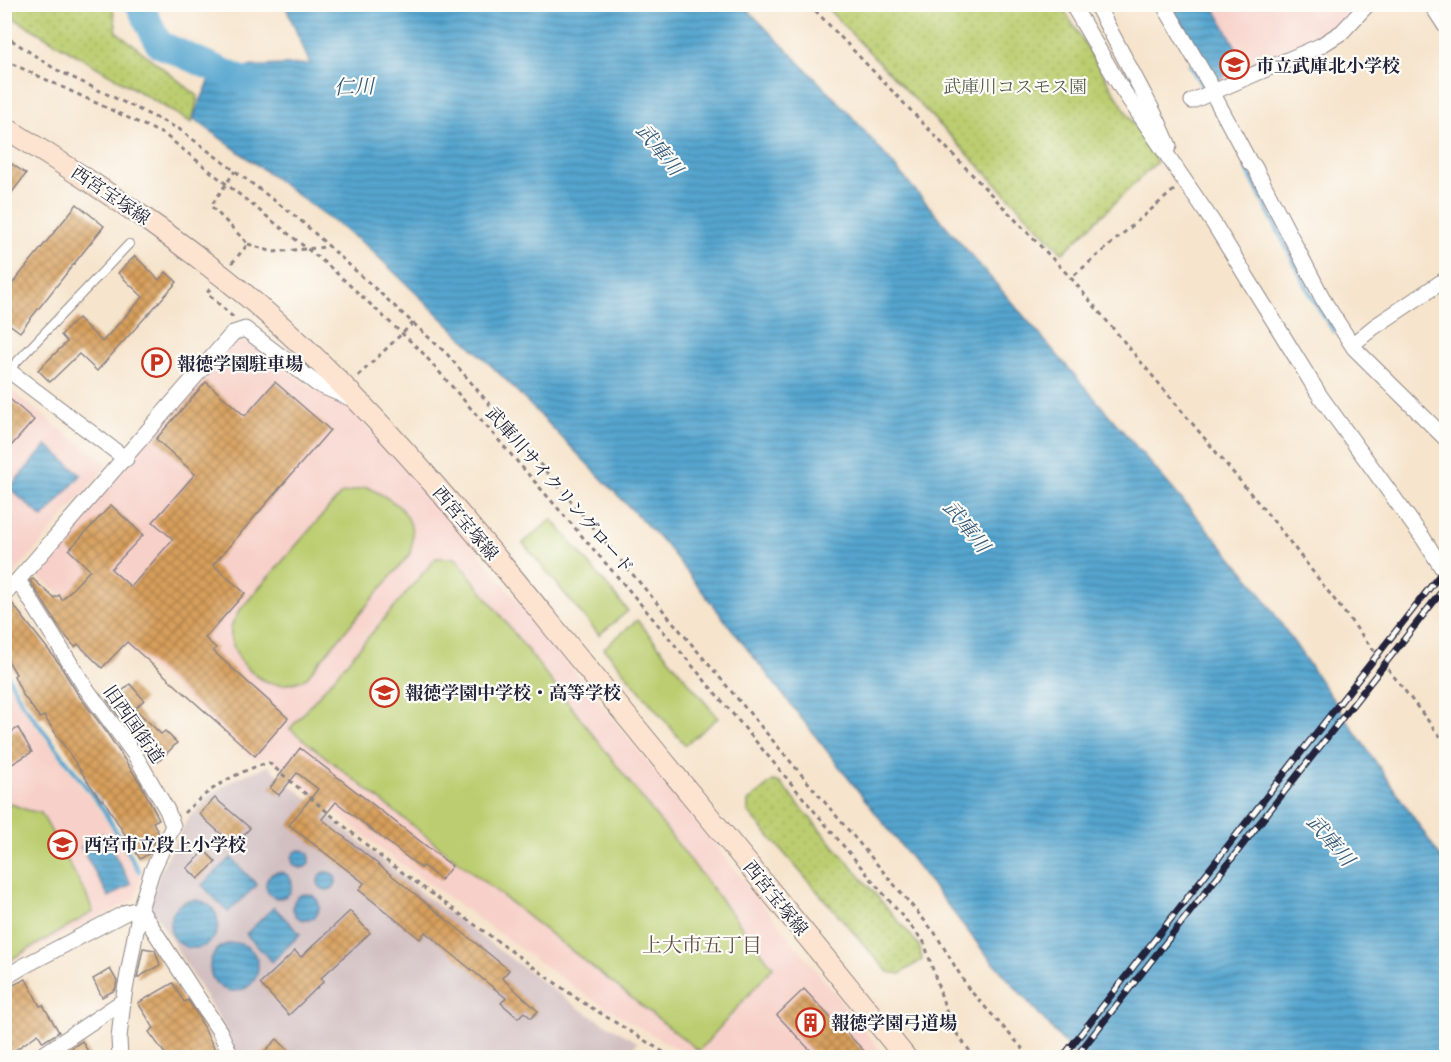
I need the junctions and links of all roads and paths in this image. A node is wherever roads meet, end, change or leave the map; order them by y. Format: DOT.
graph roads {
  1 [pos="809,4"];
  2 [pos="1072,4"];
  3 [pos="1096,4"];
  4 [pos="1368,4"];
  5 [pos="1431,4"];
  6 [pos="1165,7"];
  7 [pos="1446,27"];
  8 [pos="4,35"];
  9 [pos="4,60"];
  10 [pos="1210,93"];
  11 [pos="1192,101"];
  12 [pos="4,127"];
  13 [pos="236,171"];
  14 [pos="1184,181"];
  15 [pos="226,184"];
  16 [pos="129,244"];
  17 [pos="248,244"];
  18 [pos="327,247"];
  19 [pos="307,249"];
  20 [pos="237,256"];
  21 [pos="1071,278"];
  22 [pos="1446,279"];
  23 [pos="207,292"];
  24 [pos="413,323"];
  25 [pos="246,329"];
  26 [pos="402,333"];
  27 [pos="1353,344"];
  28 [pos="364,370"];
  29 [pos="6,371"];
  30 [pos="363,404"];
  31 [pos="1446,439"];
  32 [pos="126,459"];
  33 [pos="1446,574"];
  34 [pos="18,580"];
  35 [pos="4,595"];
  36 [pos="1446,744"];
  37 [pos="173,826"];
  38 [pos="140,909"];
  39 [pos="4,978"];
  40 [pos="856,996"];
  41 [pos="123,1001"];
  42 [pos="38,1058"];
  43 [pos="120,1058"];
  44 [pos="232,1058"];
  45 [pos="673,1058"];
  46 [pos="906,1058"];
  47 [pos="921,1058"];
  48 [pos="975,1058"];
  49 [pos="1031,1058"];
  1 -- 21 [label="path"];
  2 -- 14 [label="street"];
  3 -- 14 [label="street"];
  4 -- 10 [label="street"];
  5 -- 7 [label="street"];
  6 -- 10 [label="street"];
  8 -- 13 [label="path"];
  9 -- 15 [label="path, 武庫川サイクリングロード"];
  10 -- 11 [label="street"];
  10 -- 27 [label="street"];
  12 -- 30 [label="main road, 西宮宝塚線"];
  13 -- 15 [label="path"];
  13 -- 18 [label="path"];
  14 -- 21 [label="path"];
  14 -- 33 [label="street"];
  15 -- 17 [label="path"];
  15 -- 19 [label="path, 武庫川サイクリングロード"];
  16 -- 29 [label="lane"];
  17 -- 19 [label="path"];
  17 -- 20 [label="path"];
  18 -- 19 [label="path"];
  18 -- 24 [label="path"];
  19 -- 26 [label="path, 武庫川サイクリングロード"];
  21 -- 36 [label="path"];
  22 -- 27 [label="street"];
  23 -- 25 [label="path"];
  24 -- 26 [label="path"];
  24 -- 49 [label="path"];
  25 -- 30 [label="street"];
  25 -- 32 [label="street"];
  26 -- 28 [label="path"];
  26 -- 48 [label="path, 武庫川サイクリングロード"];
  27 -- 31 [label="street"];
  29 -- 32 [label="street"];
  30 -- 40 [label="main road, 西宮宝塚線"];
  32 -- 34 [label="street"];
  34 -- 35 [label="street"];
  34 -- 37 [label="street, 旧西国街道"];
  37 -- 38 [label="street"];
  37 -- 45 [label="path"];
  38 -- 39 [label="street"];
  38 -- 41 [label="street"];
  38 -- 44 [label="street"];
  40 -- 46 [label="main road, 西宮宝塚線"];
  40 -- 47 [label="main road, 西宮宝塚線"];
  41 -- 42 [label="street"];
  41 -- 43 [label="street"];
}
